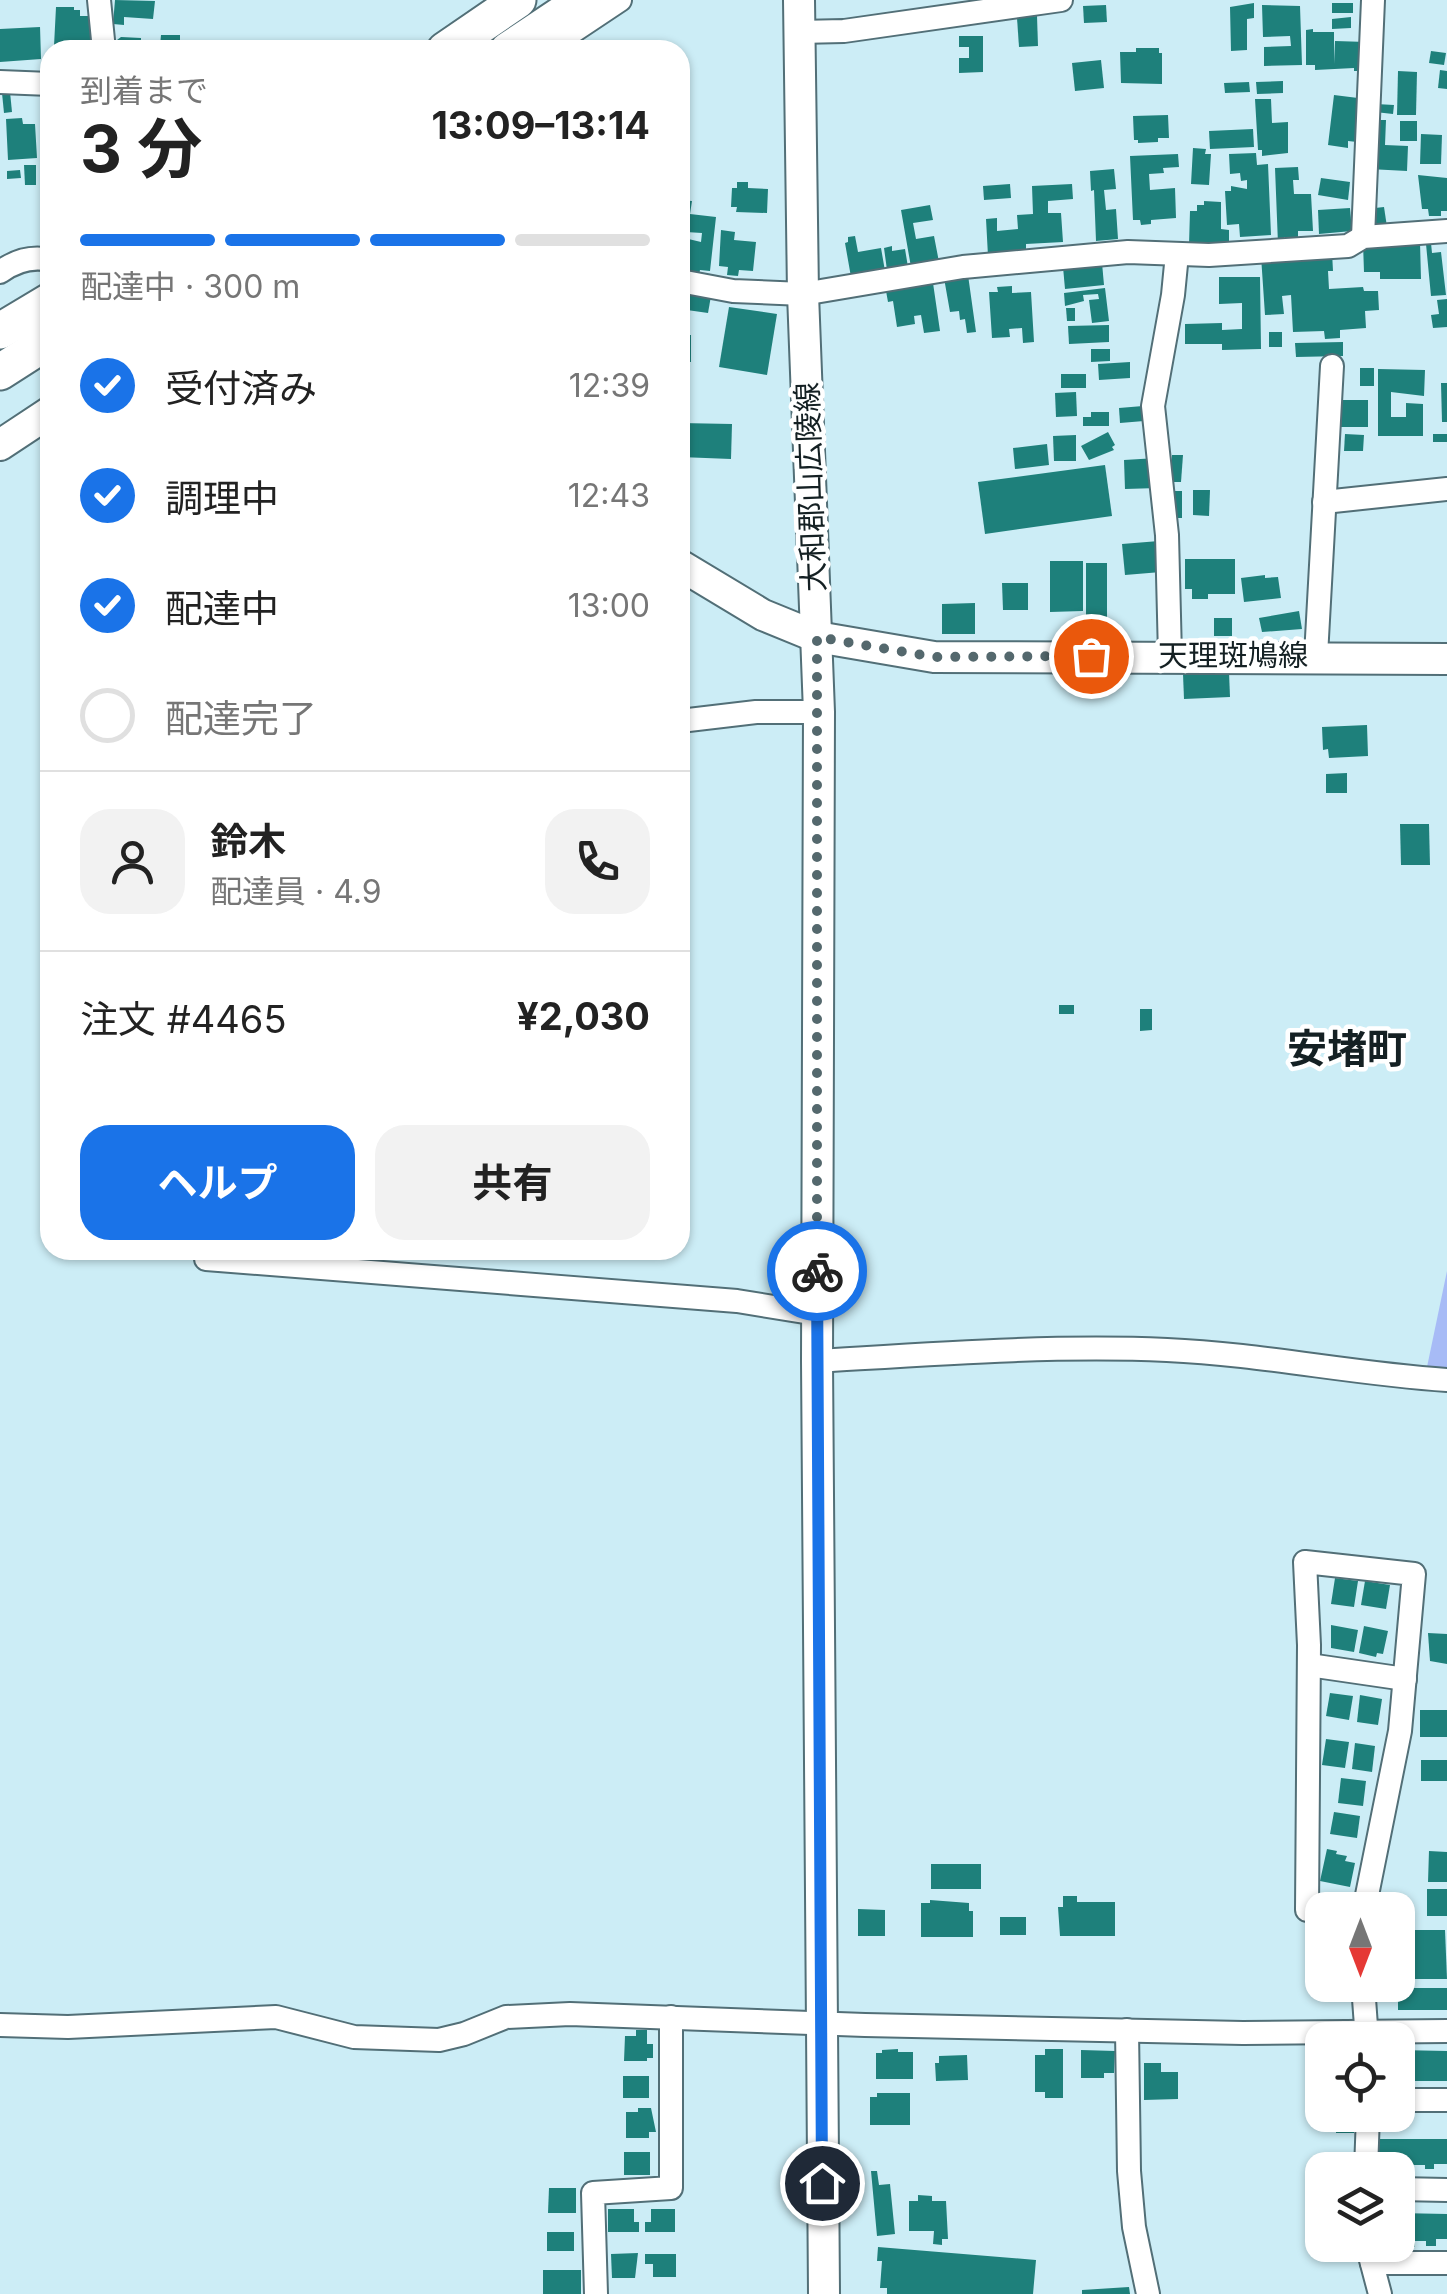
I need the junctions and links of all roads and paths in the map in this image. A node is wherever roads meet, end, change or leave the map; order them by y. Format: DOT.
graph roads {
  1 [pos="99,0"];
  2 [pos="518,0"];
  3 [pos="583,0"];
  4 [pos="620,0"];
  5 [pos="799,0"];
  6 [pos="1061,0"];
  7 [pos="1373,0"];
  8 [pos="799,32"];
  9 [pos="103,40"];
  10 [pos="459,40"];
  11 [pos="523,40"];
  12 [pos="560,40"];
  13 [pos="0,82"];
  14 [pos="40,84"];
  15 [pos="1447,231"];
  16 [pos="1362,236"];
  17 [pos="1177,254"];
  18 [pos="40,258"];
  19 [pos="0,272"];
  20 [pos="690,283"];
  21 [pos="804,294"];
  22 [pos="40,318"];
  23 [pos="40,324"];
  24 [pos="0,331"];
  25 [pos="1332,366"];
  26 [pos="0,372"];
  27 [pos="40,419"];
  28 [pos="0,445"];
  29 [pos="1447,489"];
  30 [pos="1324,502"];
  31 [pos="690,571"];
  32 [pos="817,637"];
  33 [pos="1170,656"];
  34 [pos="1316,656"];
  35 [pos="1447,658"];
  36 [pos="819,712"];
  37 [pos="690,720"];
  38 [pos="219,1260"];
  39 [pos="817,1314"];
  40 [pos="817,1361"];
  41 [pos="1447,1380"];
  42 [pos="1309,1664"];
  43 [pos="1404,1679"];
  44 [pos="1307,1892"];
  45 [pos="1368,1892"];
  46 [pos="670,2017"];
  47 [pos="820,2022"];
  48 [pos="0,2025"];
  49 [pos="1126,2030"];
  50 [pos="1447,2032"];
  51 [pos="1415,2033"];
  52 [pos="1305,2034"];
  53 [pos="1415,2100"];
  54 [pos="1447,2100"];
  55 [pos="1415,2189"];
  56 [pos="1447,2190"];
  57 [pos="1415,2259"];
  58 [pos="1372,2262"];
  59 [pos="1447,2263"];
  60 [pos="596,2294"];
  61 [pos="824,2294"];
  62 [pos="1148,2294"];
  63 [pos="1380,2294"];
  1 -- 9 [label="street"];
  2 -- 10 [label="highway"];
  3 -- 11 [label="highway"];
  4 -- 12 [label="street"];
  5 -- 8 [label="main road, 大和郡山広陵線"];
  6 -- 8 [label="street"];
  7 -- 16 [label="street"];
  8 -- 21 [label="main road, 大和郡山広陵線"];
  13 -- 14 [label="street"];
  15 -- 16 [label="street"];
  16 -- 17 [label="street"];
  17 -- 21 [label="street"];
  17 -- 33 [label="street"];
  18 -- 19 [label="street"];
  20 -- 21 [label="street"];
  21 -- 32 [label="main road, 大和郡山広陵線"];
  22 -- 24 [label="highway"];
  23 -- 26 [label="highway"];
  25 -- 30 [label="street"];
  27 -- 28 [label="main road"];
  29 -- 30 [label="street"];
  30 -- 34 [label="street"];
  31 -- 32 [label="main road, 天理斑鳩線"];
  32 -- 33 [label="main road, 天理斑鳩線"];
  32 -- 36 [label="main road, 大和郡山広陵線"];
  33 -- 34 [label="main road, 天理斑鳩線"];
  34 -- 35 [label="main road, 天理斑鳩線"];
  36 -- 37 [label="street"];
  36 -- 39 [label="main road, 大和郡山広陵線"];
  38 -- 39 [label="street"];
  39 -- 40 [label="main road, 大和郡山広陵線"];
  40 -- 41 [label="street"];
  40 -- 47 [label="main road, 大和郡山広陵線"];
  42 -- 43 [label="street"];
  42 -- 43 [label="street"];
  42 -- 44 [label="street"];
  43 -- 45 [label="street"];
  46 -- 47 [label="street"];
  46 -- 48 [label="street"];
  46 -- 60 [label="street"];
  47 -- 49 [label="street"];
  47 -- 61 [label="main road, 大和郡山広陵線"];
  49 -- 52 [label="street"];
  49 -- 62 [label="street"];
  50 -- 51 [label="street"];
  53 -- 54 [label="street"];
  55 -- 56 [label="street"];
  57 -- 59 [label="street"];
  58 -- 63 [label="street"];
}
